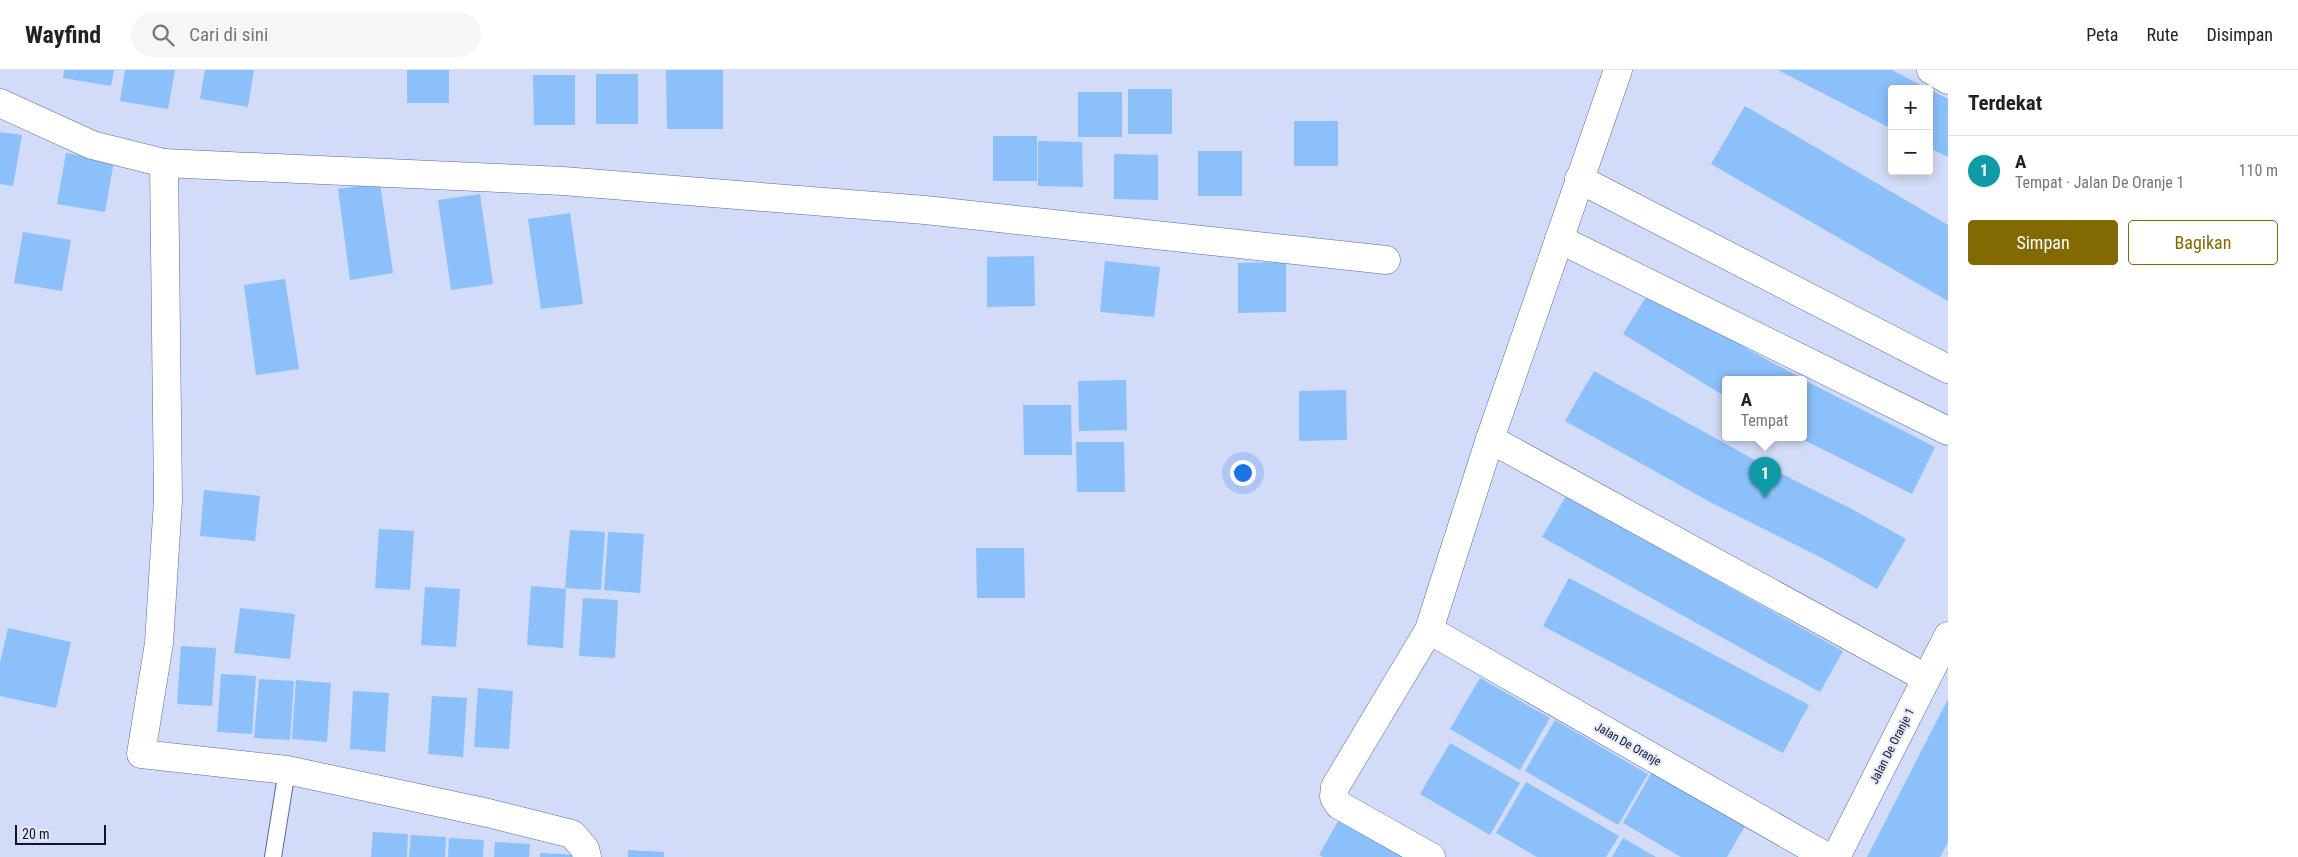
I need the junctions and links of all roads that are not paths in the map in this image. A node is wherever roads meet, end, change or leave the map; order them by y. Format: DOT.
graph roads {
  1 [pos="1618,70"];
  2 [pos="1931,70"];
  3 [pos="1948,80"];
  4 [pos="0,103"];
  5 [pos="164,163"];
  6 [pos="1579,179"];
  7 [pos="1559,239"];
  8 [pos="1386,260"];
  9 [pos="1948,369"];
  10 [pos="1948,431"];
  11 [pos="1490,439"];
  12 [pos="1429,630"];
  13 [pos="1948,636"];
  14 [pos="1926,678"];
  15 [pos="287,770"];
  16 [pos="273,857"];
  17 [pos="587,857"];
  18 [pos="1431,857"];
  19 [pos="1828,857"];
  20 [pos="1836,857"];
  1 -- 6 [label="street"];
  2 -- 3 [label="street"];
  4 -- 5 [label="street"];
  5 -- 8 [label="street"];
  5 -- 15 [label="street"];
  6 -- 7 [label="street"];
  6 -- 9 [label="street"];
  7 -- 10 [label="street"];
  7 -- 11 [label="street"];
  11 -- 12 [label="street"];
  11 -- 14 [label="street"];
  12 -- 18 [label="street"];
  12 -- 19 [label="street, Jalan De Oranje"];
  13 -- 14 [label="street, Jalan De Oranje 1"];
  14 -- 20 [label="street, Jalan De Oranje 1"];
  15 -- 16 [label="lane"];
  15 -- 17 [label="street"];
}
